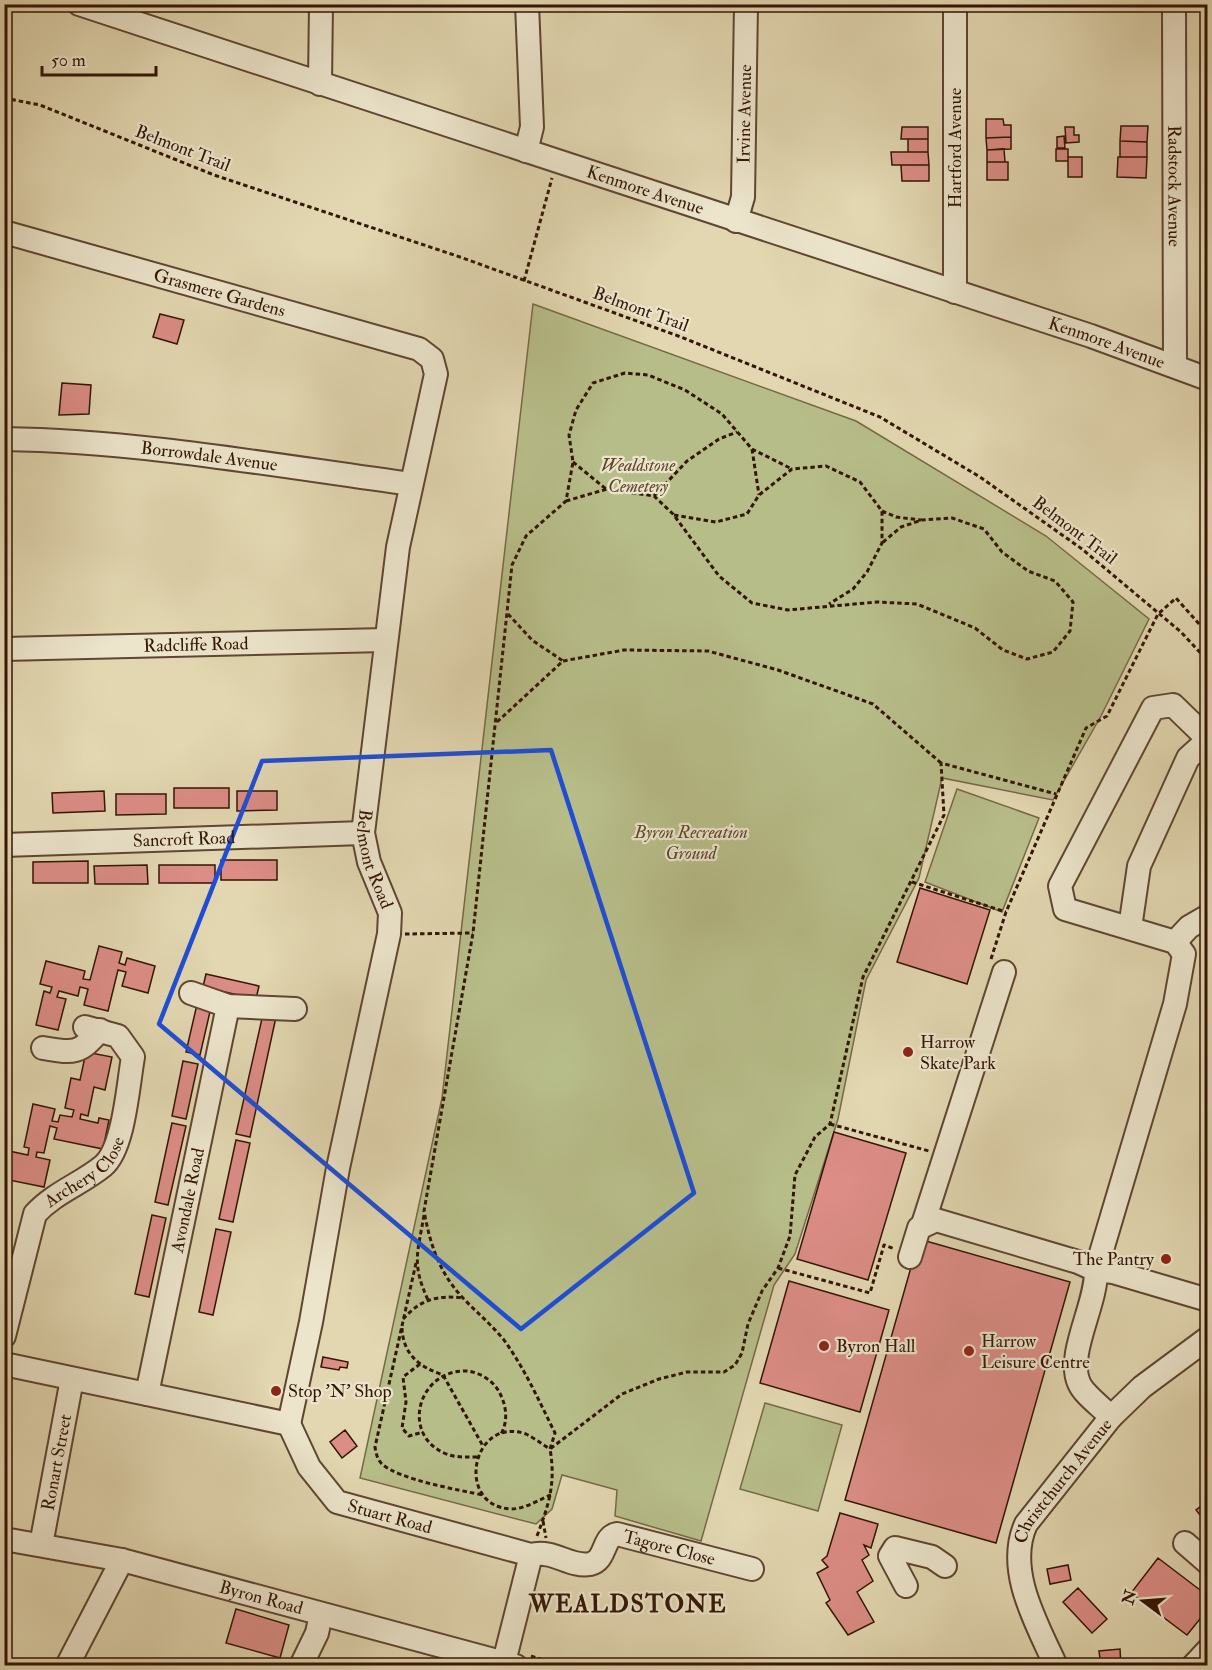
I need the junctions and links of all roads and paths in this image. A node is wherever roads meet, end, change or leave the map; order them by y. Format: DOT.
graph roads {
  1 [pos="80,4"];
  2 [pos="321,4"];
  3 [pos="527,4"];
  4 [pos="746,4"];
  5 [pos="955,4"];
  6 [pos="1173,4"];
  7 [pos="320,84"];
  8 [pos="4,98"];
  9 [pos="526,151"];
  10 [pos="556,162"];
  11 [pos="736,221"];
  12 [pos="4,232"];
  13 [pos="524,280"];
  14 [pos="955,292"];
  15 [pos="432,359"];
  16 [pos="1175,366"];
  17 [pos="1208,379"];
  18 [pos="737,432"];
  19 [pos="4,439"];
  20 [pos="752,449"];
  21 [pos="573,462"];
  22 [pos="792,469"];
  23 [pos="411,484"];
  24 [pos="607,489"];
  25 [pos="759,495"];
  26 [pos="654,496"];
  27 [pos="566,501"];
  28 [pos="882,511"];
  29 [pos="673,514"];
  30 [pos="922,520"];
  31 [pos="882,543"];
  32 [pos="827,605"];
  33 [pos="508,614"];
  34 [pos="1158,614"];
  35 [pos="1208,634"];
  36 [pos="387,640"];
  37 [pos="4,649"];
  38 [pos="562,661"];
  39 [pos="1208,661"];
  40 [pos="495,723"];
  41 [pos="1208,740"];
  42 [pos="941,763"];
  43 [pos="1056,794"];
  44 [pos="363,833"];
  45 [pos="4,844"];
  46 [pos="912,882"];
  47 [pos="1006,912"];
  48 [pos="1208,916"];
  49 [pos="1130,928"];
  50 [pos="473,933"];
  51 [pos="389,934"];
  52 [pos="1175,942"];
  53 [pos="996,971"];
  54 [pos="191,993"];
  55 [pos="228,1006"];
  56 [pos="295,1009"];
  57 [pos="43,1048"];
  58 [pos="830,1124"];
  59 [pos="932,1152"];
  60 [pos="424,1211"];
  61 [pos="924,1224"];
  62 [pos="910,1255"];
  63 [pos="416,1263"];
  64 [pos="778,1268"];
  65 [pos="1096,1270"];
  66 [pos="463,1298"];
  67 [pos="428,1300"];
  68 [pos="1208,1300"];
  69 [pos="403,1320"];
  70 [pos="4,1336"];
  71 [pos="1208,1338"];
  72 [pos="4,1364"];
  73 [pos="420,1364"];
  74 [pos="443,1375"];
  75 [pos="72,1379"];
  76 [pos="147,1394"];
  77 [pos="1111,1417"];
  78 [pos="289,1424"];
  79 [pos="423,1432"];
  80 [pos="501,1434"];
  81 [pos="484,1447"];
  82 [pos="550,1449"];
  83 [pos="477,1457"];
  84 [pos="484,1495"];
  85 [pos="550,1495"];
  86 [pos="4,1539"];
  87 [pos="1185,1543"];
  88 [pos="41,1545"];
  89 [pos="531,1555"];
  90 [pos="122,1560"];
  91 [pos="1208,1563"];
  92 [pos="945,1566"];
  93 [pos="752,1569"];
  94 [pos="906,1586"];
  95 [pos="321,1614"];
  96 [pos="1208,1650"];
  97 [pos="510,1664"];
  98 [pos="67,1665"];
  99 [pos="301,1665"];
  100 [pos="1056,1665"];
  101 [pos="1193,1665"];
  1 -- 7 [label="street, Kenmore Avenue"];
  2 -- 7 [label="street"];
  3 -- 9 [label="street"];
  4 -- 11 [label="street, Irvine Avenue"];
  5 -- 14 [label="street, Hartford Avenue"];
  6 -- 16 [label="street, Radstock Avenue"];
  7 -- 9 [label="street, Kenmore Avenue"];
  8 -- 13 [label="path, Belmont Trail"];
  9 -- 10 [label="street, Kenmore Avenue"];
  10 -- 11 [label="street, Kenmore Avenue"];
  10 -- 13 [label="path"];
  11 -- 14 [label="street, Kenmore Avenue"];
  12 -- 15 [label="street, Grasmere Gardens"];
  13 -- 34 [label="path, Belmont Trail"];
  14 -- 16 [label="street, Kenmore Avenue"];
  15 -- 23 [label="street, Belmont Road"];
  16 -- 17 [label="street, Kenmore Avenue"];
  18 -- 20 [label="path"];
  18 -- 21 [label="path"];
  18 -- 26 [label="path"];
  19 -- 23 [label="street, Borrowdale Avenue"];
  20 -- 22 [label="path"];
  20 -- 25 [label="path"];
  21 -- 24 [label="path"];
  21 -- 27 [label="path"];
  22 -- 25 [label="path"];
  22 -- 28 [label="path"];
  23 -- 36 [label="street, Belmont Road"];
  24 -- 26 [label="path"];
  24 -- 27 [label="path"];
  25 -- 29 [label="path"];
  26 -- 29 [label="path"];
  27 -- 33 [label="path"];
  28 -- 30 [label="path"];
  28 -- 31 [label="path"];
  29 -- 32 [label="path"];
  30 -- 31 [label="path"];
  30 -- 32 [label="path"];
  31 -- 32 [label="path"];
  33 -- 38 [label="path"];
  33 -- 40 [label="path"];
  34 -- 35 [label="path"];
  34 -- 39 [label="path, Belmont Trail"];
  34 -- 43 [label="path"];
  36 -- 37 [label="street, Radcliffe Road"];
  36 -- 44 [label="street, Belmont Road"];
  38 -- 40 [label="path"];
  38 -- 42 [label="path"];
  40 -- 50 [label="path"];
  41 -- 49 [label="street"];
  41 -- 49 [label="street"];
  42 -- 43 [label="path"];
  42 -- 46 [label="path"];
  43 -- 47 [label="path"];
  44 -- 45 [label="street, Sancroft Road"];
  44 -- 51 [label="street, Belmont Road"];
  46 -- 47 [label="path"];
  46 -- 58 [label="path"];
  47 -- 53 [label="path"];
  48 -- 52 [label="street"];
  49 -- 52 [label="street"];
  50 -- 51 [label="path"];
  50 -- 60 [label="path"];
  51 -- 78 [label="street, Belmont Road"];
  52 -- 65 [label="street"];
  53 -- 61 [label="street"];
  54 -- 55 [label="street"];
  55 -- 56 [label="street"];
  55 -- 76 [label="street, Avondale Road"];
  57 -- 70 [label="street, Archery Close"];
  58 -- 59 [label="path"];
  58 -- 64 [label="path"];
  60 -- 63 [label="path"];
  60 -- 66 [label="path"];
  61 -- 62 [label="street"];
  61 -- 65 [label="street"];
  62 -- 64 [label="path"];
  63 -- 67 [label="path"];
  63 -- 69 [label="path"];
  64 -- 82 [label="path"];
  65 -- 68 [label="street"];
  65 -- 77 [label="street"];
  66 -- 67 [label="path"];
  66 -- 82 [label="path"];
  67 -- 69 [label="path"];
  69 -- 73 [label="path"];
  69 -- 84 [label="path"];
  71 -- 77 [label="street, Christchurch Avenue"];
  72 -- 75 [label="street"];
  73 -- 74 [label="path"];
  73 -- 79 [label="path"];
  74 -- 79 [label="path"];
  74 -- 80 [label="path"];
  74 -- 81 [label="path"];
  75 -- 76 [label="street"];
  75 -- 88 [label="street, Ronart Street"];
  76 -- 78 [label="street"];
  77 -- 100 [label="street, Christchurch Avenue"];
  78 -- 89 [label="street, Stuart Road"];
  79 -- 83 [label="path"];
  80 -- 81 [label="path"];
  80 -- 82 [label="path"];
  81 -- 83 [label="path"];
  82 -- 85 [label="path"];
  83 -- 84 [label="path"];
  84 -- 85 [label="path"];
  85 -- 89 [label="path"];
  86 -- 88 [label="street, Byron Road"];
  87 -- 91 [label="street"];
  88 -- 90 [label="street, Byron Road"];
  89 -- 93 [label="street, Tagore Close"];
  89 -- 97 [label="street"];
  90 -- 95 [label="street, Byron Road"];
  90 -- 98 [label="street"];
  92 -- 94 [label="street"];
  95 -- 97 [label="street, Byron Road"];
  95 -- 99 [label="street"];
  96 -- 101 [label="street"];
}
